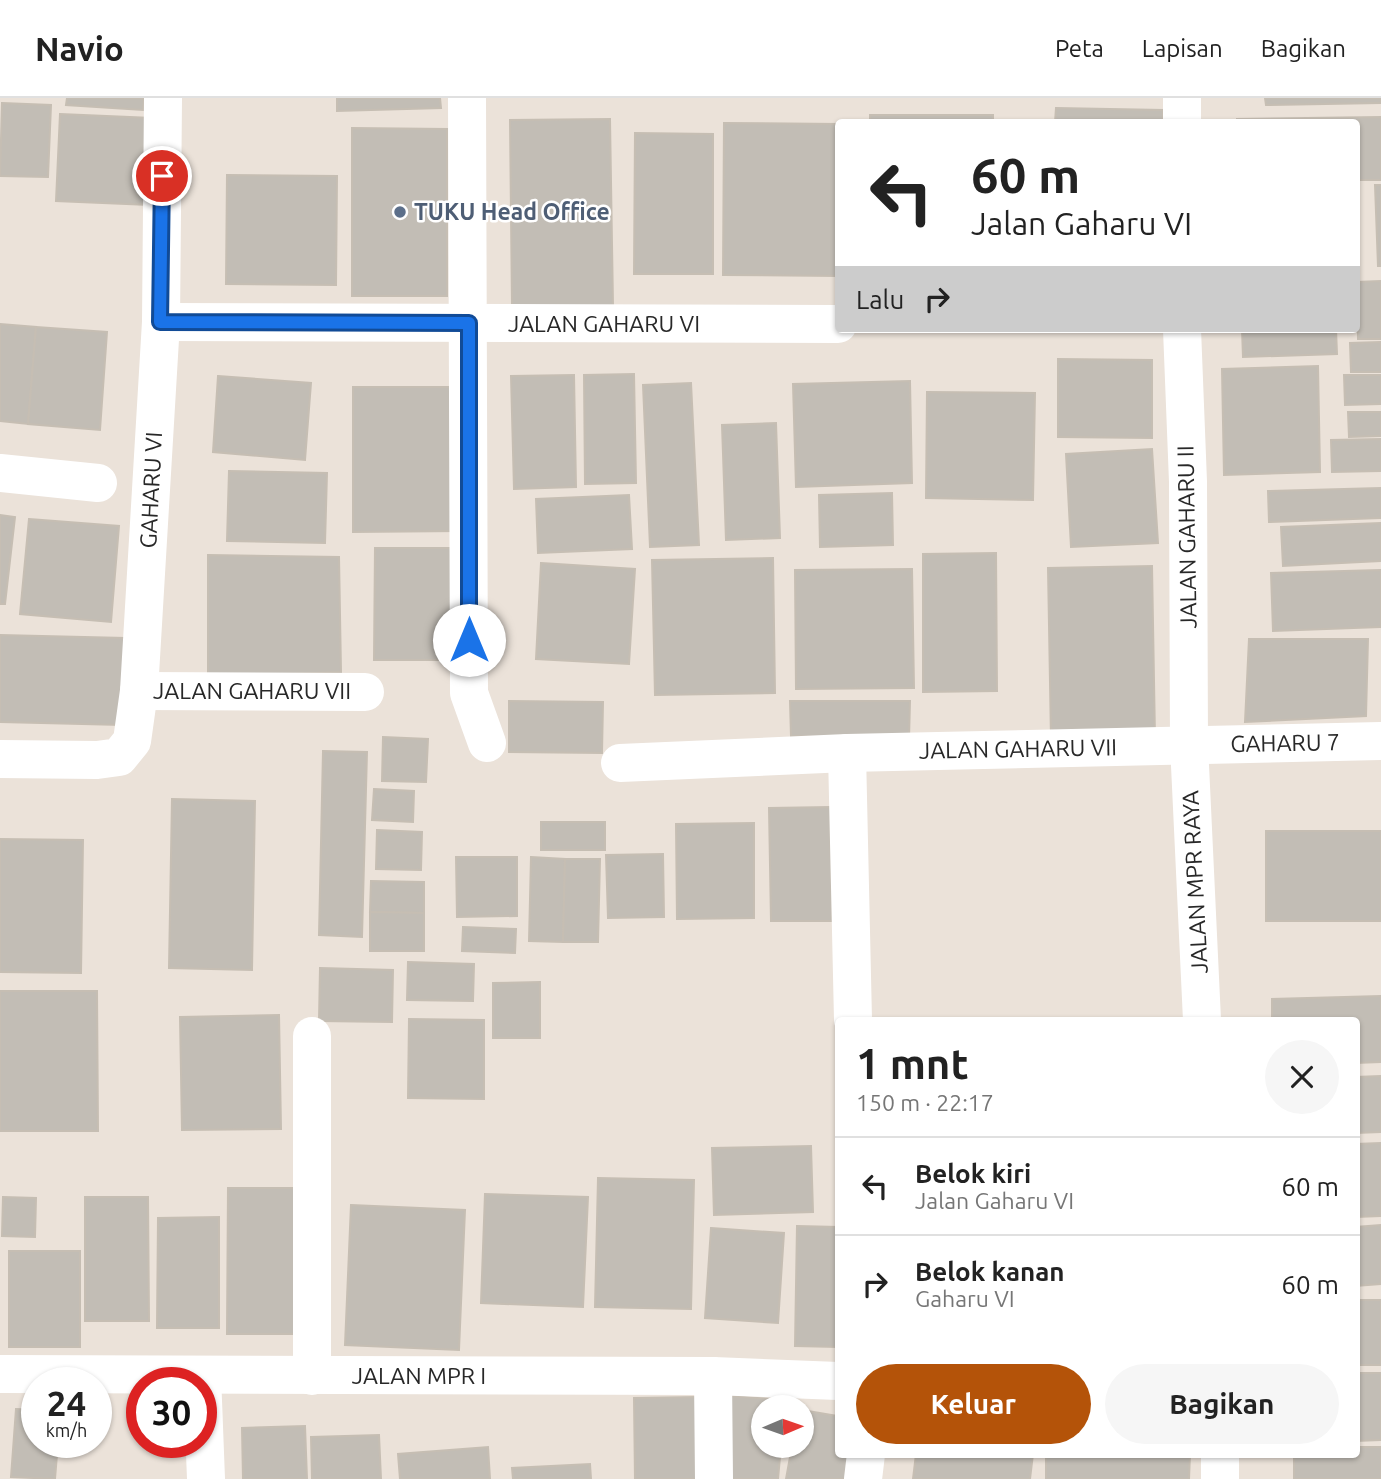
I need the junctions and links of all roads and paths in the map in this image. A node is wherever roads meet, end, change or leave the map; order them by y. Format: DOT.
graph roads {
  1 [pos="163,98"];
  2 [pos="467,98"];
  3 [pos="1182,98"];
  4 [pos="1182,119"];
  5 [pos="160,322"];
  6 [pos="469,323"];
  7 [pos="835,324"];
  8 [pos="1182,333"];
  9 [pos="0,473"];
  10 [pos="98,483"];
  11 [pos="139,691"];
  12 [pos="365,692"];
  13 [pos="1381,741"];
  14 [pos="487,743"];
  15 [pos="1189,744"];
  16 [pos="847,753"];
  17 [pos="0,759"];
  18 [pos="620,763"];
  19 [pos="853,1017"];
  20 [pos="1202,1017"];
  21 [pos="312,1036"];
  22 [pos="0,1374"];
  23 [pos="126,1375"];
  24 [pos="217,1375"];
  25 [pos="312,1376"];
  26 [pos="713,1376"];
  27 [pos="835,1381"];
  28 [pos="205,1458"];
  29 [pos="866,1458"];
  30 [pos="1220,1458"];
  31 [pos="206,1479"];
  32 [pos="714,1479"];
  33 [pos="863,1479"];
  34 [pos="1220,1479"];
  1 -- 5 [label="street, GAHARU VI"];
  2 -- 6 [label="street"];
  3 -- 4 [label="street"];
  5 -- 6 [label="street, JALAN GAHARU VI"];
  5 -- 11 [label="street, GAHARU VI"];
  6 -- 7 [label="street, JALAN GAHARU VI"];
  6 -- 14 [label="street"];
  8 -- 15 [label="street, JALAN GAHARU II"];
  9 -- 10 [label="street"];
  11 -- 12 [label="street, JALAN GAHARU VII"];
  11 -- 17 [label="street, GAHARU VI"];
  13 -- 15 [label="street, GAHARU 7"];
  15 -- 16 [label="street, JALAN GAHARU VII"];
  15 -- 20 [label="street, JALAN MPR RAYA"];
  16 -- 18 [label="street, JALAN GAHARU VII"];
  16 -- 19 [label="street"];
  21 -- 25 [label="street"];
  22 -- 23 [label="street, JALAN MPR I"];
  24 -- 25 [label="street, JALAN MPR I"];
  25 -- 26 [label="street, JALAN MPR I"];
  26 -- 27 [label="street, JALAN MPR I"];
  26 -- 32 [label="street"];
  28 -- 31 [label="street"];
  29 -- 33 [label="street"];
  30 -- 34 [label="street"];
}
